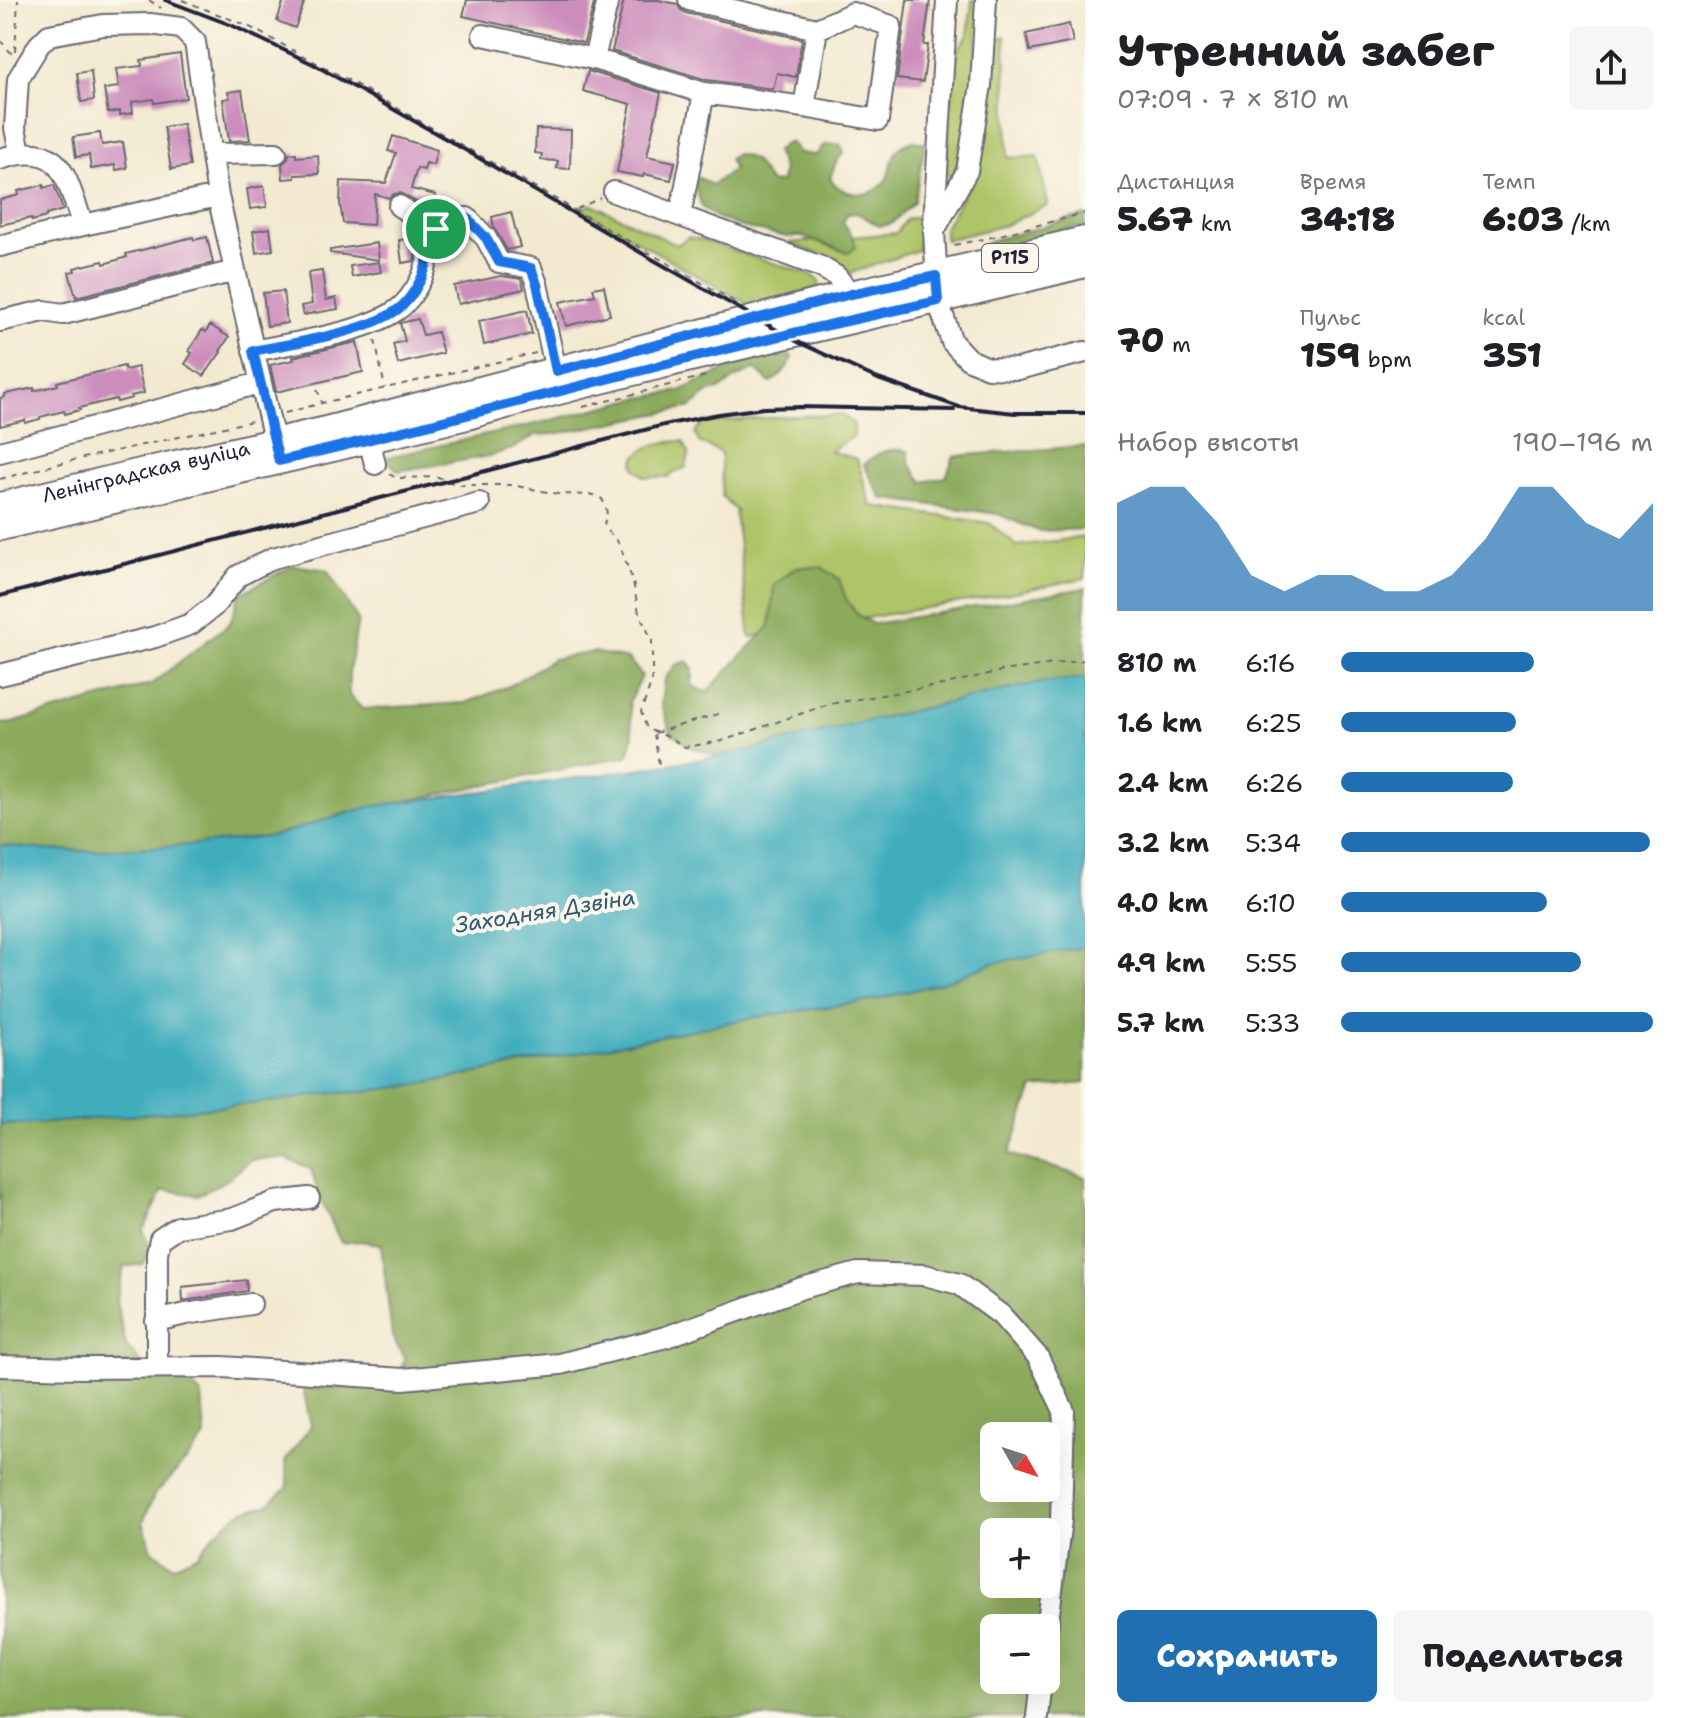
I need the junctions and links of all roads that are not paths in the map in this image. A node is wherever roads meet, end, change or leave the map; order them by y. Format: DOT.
graph roads {
  1 [pos="608,0"];
  2 [pos="689,0"];
  3 [pos="947,0"];
  4 [pos="986,0"];
  5 [pos="817,29"];
  6 [pos="483,35"];
  7 [pos="594,59"];
  8 [pos="704,93"];
  9 [pos="804,107"];
  10 [pos="20,152"];
  11 [pos="276,153"];
  12 [pos="212,154"];
  13 [pos="0,159"];
  14 [pos="614,192"];
  15 [pos="218,196"];
  16 [pos="399,206"];
  17 [pos="680,216"];
  18 [pos="83,225"];
  19 [pos="436,229"];
  20 [pos="934,231"];
  21 [pos="1085,240"];
  22 [pos="0,246"];
  23 [pos="1085,264"];
  24 [pos="235,271"];
  25 [pos="937,288"];
  26 [pos="851,294"];
  27 [pos="0,321"];
  28 [pos="253,351"];
  29 [pos="1085,352"];
  30 [pos="556,371"];
  31 [pos="260,383"];
  32 [pos="276,451"];
  33 [pos="0,452"];
  34 [pos="80,497"];
  35 [pos="479,503"];
  36 [pos="0,506"];
  37 [pos="0,527"];
  38 [pos="0,675"];
  39 [pos="309,1198"];
  40 [pos="251,1304"];
  41 [pos="156,1321"];
  42 [pos="0,1366"];
  43 [pos="157,1367"];
  44 [pos="1049,1614"];
  45 [pos="1040,1694"];
  46 [pos="1037,1718"];
  1 -- 7 [label="street"];
  2 -- 5 [label="street"];
  3 -- 20 [label="street"];
  4 -- 20 [label="street"];
  5 -- 9 [label="street"];
  5 -- 9 [label="street"];
  6 -- 7 [label="street"];
  7 -- 8 [label="street"];
  8 -- 9 [label="street"];
  8 -- 17 [label="street"];
  10 -- 12 [label="street"];
  10 -- 13 [label="street"];
  10 -- 18 [label="street"];
  11 -- 12 [label="street"];
  12 -- 15 [label="street"];
  14 -- 17 [label="street"];
  15 -- 18 [label="street"];
  15 -- 24 [label="street"];
  16 -- 19 [label="street"];
  17 -- 26 [label="street"];
  18 -- 22 [label="street"];
  19 -- 28 [label="street"];
  19 -- 30 [label="street"];
  20 -- 25 [label="street"];
  21 -- 25 [label="main road, Ленінградская вуліца / Р115"];
  23 -- 25 [label="main road, Ленінградская вуліца / Р115"];
  24 -- 27 [label="street"];
  24 -- 28 [label="street"];
  25 -- 26 [label="main road, Ленінградская вуліца / Р115"];
  25 -- 29 [label="street"];
  25 -- 32 [label="main road, Ленінградская вуліца / Р115"];
  26 -- 30 [label="main road, Ленінградская вуліца / Р115"];
  28 -- 31 [label="street"];
  30 -- 32 [label="main road, Ленінградская вуліца / Р115"];
  31 -- 32 [label="street"];
  31 -- 33 [label="street"];
  32 -- 34 [label="main road, Ленінградская вуліца / Р115"];
  34 -- 36 [label="main road, Ленінградская вуліца / Р115"];
  34 -- 37 [label="main road, Ленінградская вуліца / Р115"];
  35 -- 38 [label="street"];
  39 -- 41 [label="street"];
  40 -- 41 [label="street"];
  41 -- 43 [label="street"];
  42 -- 43 [label="street"];
  43 -- 44 [label="street"];
  45 -- 46 [label="street"];
}
